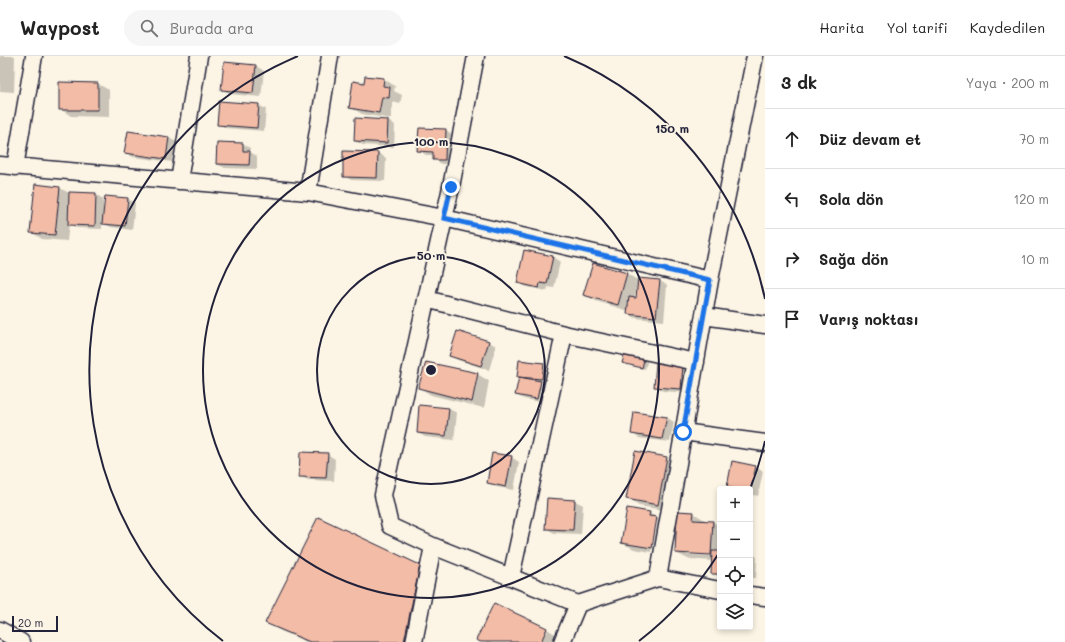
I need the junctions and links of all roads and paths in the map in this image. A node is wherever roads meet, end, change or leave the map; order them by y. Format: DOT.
graph roads {
  1 [pos="34,56"];
  2 [pos="199,56"];
  3 [pos="330,56"];
  4 [pos="476,56"];
  5 [pos="755,56"];
  6 [pos="7,166"];
  7 [pos="179,181"];
  8 [pos="308,192"];
  9 [pos="444,218"];
  10 [pos="710,280"];
  11 [pos="426,299"];
  12 [pos="704,316"];
  13 [pos="765,325"];
  14 [pos="564,334"];
  15 [pos="696,362"];
  16 [pos="683,432"];
  17 [pos="765,443"];
  18 [pos="433,546"];
  19 [pos="511,577"];
  20 [pos="658,578"];
  21 [pos="717,589"];
  22 [pos="753,595"];
  23 [pos="765,597"];
  24 [pos="578,604"];
  25 [pos="0,630"];
  26 [pos="20,642"];
  27 [pos="414,642"];
  28 [pos="562,642"];
  1 -- 6 [label="street"];
  2 -- 7 [label="street"];
  3 -- 8 [label="street"];
  4 -- 9 [label="street"];
  5 -- 10 [label="street"];
  6 -- 7 [label="street"];
  7 -- 8 [label="street"];
  8 -- 9 [label="street"];
  9 -- 10 [label="street"];
  9 -- 11 [label="street"];
  10 -- 12 [label="street"];
  11 -- 14 [label="street"];
  11 -- 18 [label="street"];
  12 -- 13 [label="street"];
  12 -- 15 [label="street"];
  14 -- 15 [label="street"];
  14 -- 19 [label="street"];
  15 -- 16 [label="street"];
  16 -- 17 [label="street"];
  16 -- 20 [label="street"];
  18 -- 19 [label="street"];
  18 -- 27 [label="street"];
  19 -- 24 [label="street"];
  20 -- 21 [label="street"];
  20 -- 24 [label="street"];
  22 -- 23 [label="street"];
  24 -- 28 [label="street"];
  25 -- 26 [label="street"];
}
